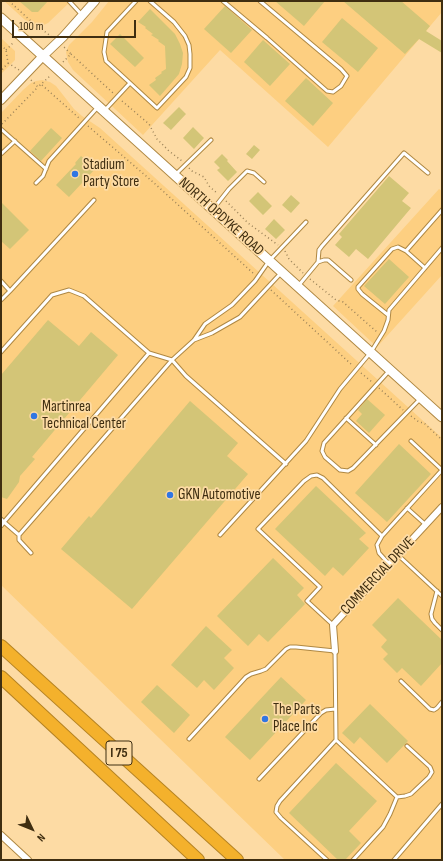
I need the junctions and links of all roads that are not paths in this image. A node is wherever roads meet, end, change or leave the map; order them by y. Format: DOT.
graph roads {
  1 [pos="69,1"];
  2 [pos="95,1"];
  3 [pos="136,1"];
  4 [pos="150,1"];
  5 [pos="223,1"];
  6 [pos="260,1"];
  7 [pos="82,15"];
  8 [pos="1,18"];
  9 [pos="43,56"];
  10 [pos="130,83"];
  11 [pos="1,100"];
  12 [pos="101,109"];
  13 [pos="1,129"];
  14 [pos="211,140"];
  15 [pos="15,141"];
  16 [pos="1,154"];
  17 [pos="46,169"];
  18 [pos="428,173"];
  19 [pos="175,176"];
  20 [pos="264,182"];
  21 [pos="36,183"];
  22 [pos="94,200"];
  23 [pos="213,210"];
  24 [pos="442,210"];
  25 [pos="306,222"];
  26 [pos="442,248"];
  27 [pos="406,251"];
  28 [pos="270,261"];
  29 [pos="318,262"];
  30 [pos="425,268"];
  31 [pos="282,272"];
  32 [pos="351,280"];
  33 [pos="1,281"];
  34 [pos="297,286"];
  35 [pos="10,290"];
  36 [pos="1,300"];
  37 [pos="388,315"];
  38 [pos="194,340"];
  39 [pos="1,352"];
  40 [pos="371,352"];
  41 [pos="149,353"];
  42 [pos="172,360"];
  43 [pos="390,370"];
  44 [pos="422,398"];
  45 [pos="442,417"];
  46 [pos="346,418"];
  47 [pos="411,441"];
  48 [pos="376,445"];
  49 [pos="286,464"];
  50 [pos="442,470"];
  51 [pos="442,507"];
  52 [pos="407,508"];
  53 [pos="1,519"];
  54 [pos="4,522"];
  55 [pos="426,525"];
  56 [pos="1,526"];
  57 [pos="19,535"];
  58 [pos="220,535"];
  59 [pos="382,536"];
  60 [pos="32,553"];
  61 [pos="398,555"];
  62 [pos="389,564"];
  63 [pos="437,591"];
  64 [pos="442,596"];
  65 [pos="333,625"];
  66 [pos="442,630"];
  67 [pos="1,646"];
  68 [pos="335,651"];
  69 [pos="1,677"];
  70 [pos="402,681"];
  71 [pos="442,702"];
  72 [pos="335,709"];
  73 [pos="189,739"];
  74 [pos="336,740"];
  75 [pos="407,746"];
  76 [pos="260,779"];
  77 [pos="397,797"];
  78 [pos="442,804"];
  79 [pos="1,835"];
  80 [pos="28,860"];
  81 [pos="198,860"];
  82 [pos="237,860"];
  83 [pos="327,860"];
  84 [pos="353,860"];
  85 [pos="394,860"];
  1 -- 7 [label="lane"];
  2 -- 7 [label="street"];
  3 -- 10 [label="lane"];
  4 -- 10 [label="lane"];
  5 -- 6 [label="lane"];
  7 -- 9 [label="street"];
  8 -- 9 [label="main road, NORTH OPDYKE ROAD"];
  9 -- 11 [label="street"];
  9 -- 12 [label="main road, NORTH OPDYKE ROAD"];
  10 -- 12 [label="lane"];
  12 -- 17 [label="lane"];
  12 -- 19 [label="main road, NORTH OPDYKE ROAD"];
  13 -- 15 [label="lane"];
  14 -- 19 [label="lane"];
  15 -- 16 [label="lane"];
  15 -- 17 [label="lane"];
  17 -- 21 [label="lane"];
  18 -- 29 [label="lane"];
  19 -- 23 [label="main road, NORTH OPDYKE ROAD"];
  20 -- 23 [label="lane"];
  22 -- 35 [label="lane"];
  23 -- 28 [label="main road, NORTH OPDYKE ROAD"];
  24 -- 27 [label="lane"];
  25 -- 28 [label="lane"];
  26 -- 30 [label="lane"];
  27 -- 30 [label="lane"];
  27 -- 37 [label="lane"];
  28 -- 31 [label="main road, NORTH OPDYKE ROAD"];
  28 -- 38 [label="lane"];
  29 -- 32 [label="lane"];
  29 -- 34 [label="lane"];
  30 -- 37 [label="lane"];
  31 -- 34 [label="main road, NORTH OPDYKE ROAD"];
  31 -- 38 [label="lane"];
  33 -- 35 [label="lane"];
  34 -- 40 [label="main road, NORTH OPDYKE ROAD"];
  35 -- 36 [label="lane"];
  37 -- 40 [label="lane"];
  38 -- 42 [label="lane"];
  39 -- 41 [label="lane"];
  40 -- 43 [label="main road, NORTH OPDYKE ROAD"];
  40 -- 49 [label="lane"];
  41 -- 42 [label="lane"];
  41 -- 54 [label="lane"];
  42 -- 49 [label="lane"];
  42 -- 57 [label="lane"];
  43 -- 44 [label="main road, NORTH OPDYKE ROAD"];
  43 -- 46 [label="lane"];
  44 -- 45 [label="main road, NORTH OPDYKE ROAD"];
  44 -- 48 [label="lane"];
  46 -- 48 [label="lane"];
  46 -- 48 [label="lane"];
  47 -- 50 [label="lane"];
  49 -- 58 [label="lane"];
  50 -- 52 [label="lane"];
  51 -- 55 [label="street, COMMERCIAL DRIVE"];
  52 -- 55 [label="lane"];
  52 -- 59 [label="lane"];
  53 -- 54 [label="lane"];
  54 -- 56 [label="lane"];
  54 -- 57 [label="lane"];
  55 -- 61 [label="street, COMMERCIAL DRIVE"];
  57 -- 60 [label="lane"];
  59 -- 62 [label="lane"];
  59 -- 65 [label="lane"];
  61 -- 62 [label="street, COMMERCIAL DRIVE"];
  61 -- 63 [label="lane"];
  62 -- 65 [label="street, COMMERCIAL DRIVE"];
  63 -- 64 [label="lane"];
  63 -- 66 [label="lane"];
  65 -- 68 [label="street, COMMERCIAL DRIVE"];
  67 -- 82 [label="highway, I 75"];
  68 -- 72 [label="lane"];
  68 -- 73 [label="lane"];
  69 -- 81 [label="highway, I 75"];
  70 -- 71 [label="lane"];
  72 -- 74 [label="lane"];
  72 -- 76 [label="lane"];
  74 -- 77 [label="lane"];
  74 -- 83 [label="lane"];
  75 -- 77 [label="lane"];
  77 -- 84 [label="lane"];
  78 -- 85 [label="lane"];
  79 -- 80 [label="street"];
}
